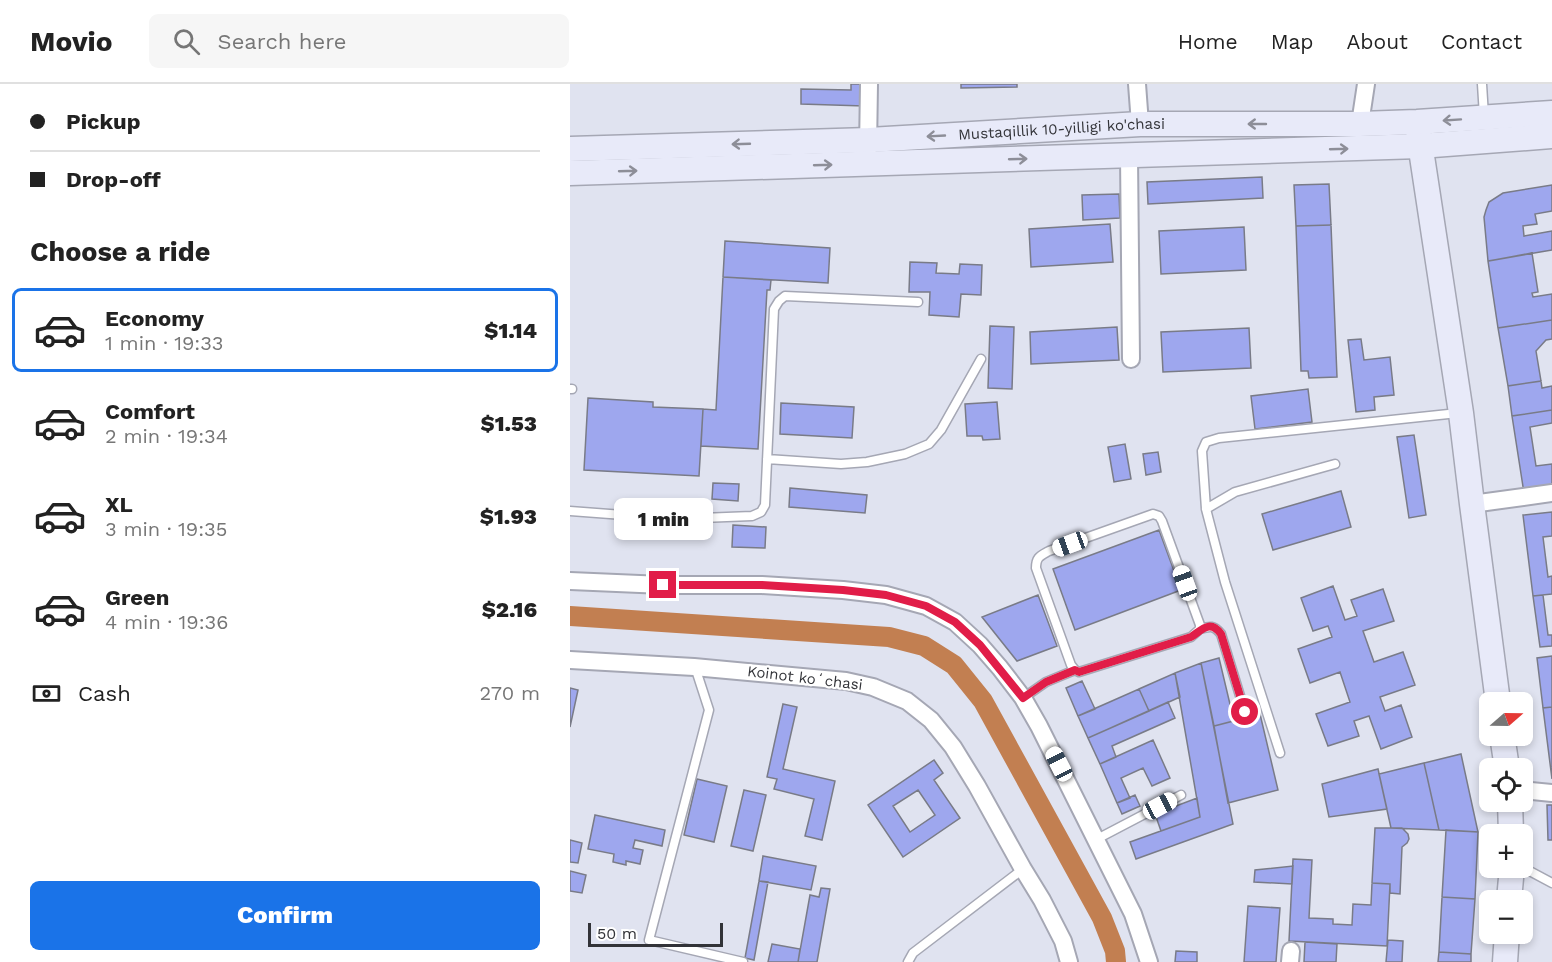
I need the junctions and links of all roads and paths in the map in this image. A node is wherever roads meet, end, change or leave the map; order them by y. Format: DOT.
graph roads {
  1 [pos="869,84"];
  2 [pos="1137,84"];
  3 [pos="1366,84"];
  4 [pos="1482,84"];
  5 [pos="1552,113"];
  6 [pos="1484,118"];
  7 [pos="1417,122"];
  8 [pos="1140,124"];
  9 [pos="1360,124"];
  10 [pos="1552,136"];
  11 [pos="869,140"];
  12 [pos="1420,146"];
  13 [pos="570,149"];
  14 [pos="1129,156"];
  15 [pos="867,164"];
  16 [pos="570,173"];
  17 [pos="918,302"];
  18 [pos="981,358"];
  19 [pos="1131,359"];
  20 [pos="1461,413"];
  21 [pos="767,459"];
  22 [pos="1335,464"];
  23 [pos="1552,493"];
  24 [pos="1472,504"];
  25 [pos="1206,509"];
  26 [pos="570,511"];
  27 [pos="570,581"];
  28 [pos="1200,629"];
  29 [pos="570,660"];
  30 [pos="694,667"];
  31 [pos="1075,670"];
  32 [pos="1497,692"];
  33 [pos="1023,698"];
  34 [pos="1245,712"];
  35 [pos="1280,753"];
  36 [pos="1533,791"];
  37 [pos="1552,794"];
  38 [pos="1181,795"];
  39 [pos="1097,839"];
  40 [pos="1023,869"];
  41 [pos="1533,873"];
  42 [pos="1552,883"];
  43 [pos="1506,944"];
  44 [pos="744,962"];
  45 [pos="908,962"];
  46 [pos="1069,962"];
  47 [pos="1149,962"];
  48 [pos="1505,962"];
  1 -- 11 [label="street"];
  2 -- 8 [label="street"];
  3 -- 9 [label="street"];
  4 -- 6 [label="lane"];
  5 -- 6 [label="main road, Mustaqillik 10-yilligi ko'chasi"];
  6 -- 7 [label="main road, Mustaqillik 10-yilligi ko'chasi, one-way"];
  7 -- 9 [label="main road, Mustaqillik 10-yilligi ko'chasi"];
  7 -- 12 [label="main road"];
  9 -- 8 [label="main road, Mustaqillik 10-yilligi ko'chasi, one-way"];
  8 -- 11 [label="main road, Mustaqillik 10-yilligi ko'chasi, one-way"];
  10 -- 12 [label="main road, Mustaqillik 10-yilligi ko'chasi"];
  11 -- 13 [label="main road, Mustaqillik 10-yilligi ko'chasi, one-way"];
  11 -- 15 [label="street"];
  14 -- 12 [label="main road, Mustaqillik 10-yilligi ko'chasi, one-way"];
  12 -- 20 [label="main road"];
  15 -- 14 [label="main road, Mustaqillik 10-yilligi ko'chasi, one-way"];
  14 -- 19 [label="street"];
  16 -- 15 [label="main road, Mustaqillik 10-yilligi ko'chasi, one-way"];
  17 -- 21 [label="lane"];
  18 -- 21 [label="lane"];
  20 -- 24 [label="main road"];
  20 -- 25 [label="lane"];
  21 -- 26 [label="lane"];
  22 -- 25 [label="lane"];
  23 -- 24 [label="street"];
  24 -- 32 [label="main road"];
  25 -- 35 [label="lane"];
  27 -- 33 [label="street"];
  28 -- 31 [label="lane"];
  28 -- 31 [label="lane"];
  28 -- 34 [label="lane"];
  29 -- 30 [label="street, Koinot koʻchasi"];
  30 -- 40 [label="street, Koinot koʻchasi"];
  30 -- 44 [label="lane"];
  31 -- 33 [label="lane"];
  33 -- 39 [label="street"];
  36 -- 37 [label="street"];
  38 -- 39 [label="lane"];
  39 -- 47 [label="street"];
  40 -- 45 [label="lane"];
  40 -- 46 [label="street, Koinot koʻchasi"];
  41 -- 42 [label="lane"];
  43 -- 48 [label="main road"];
}
